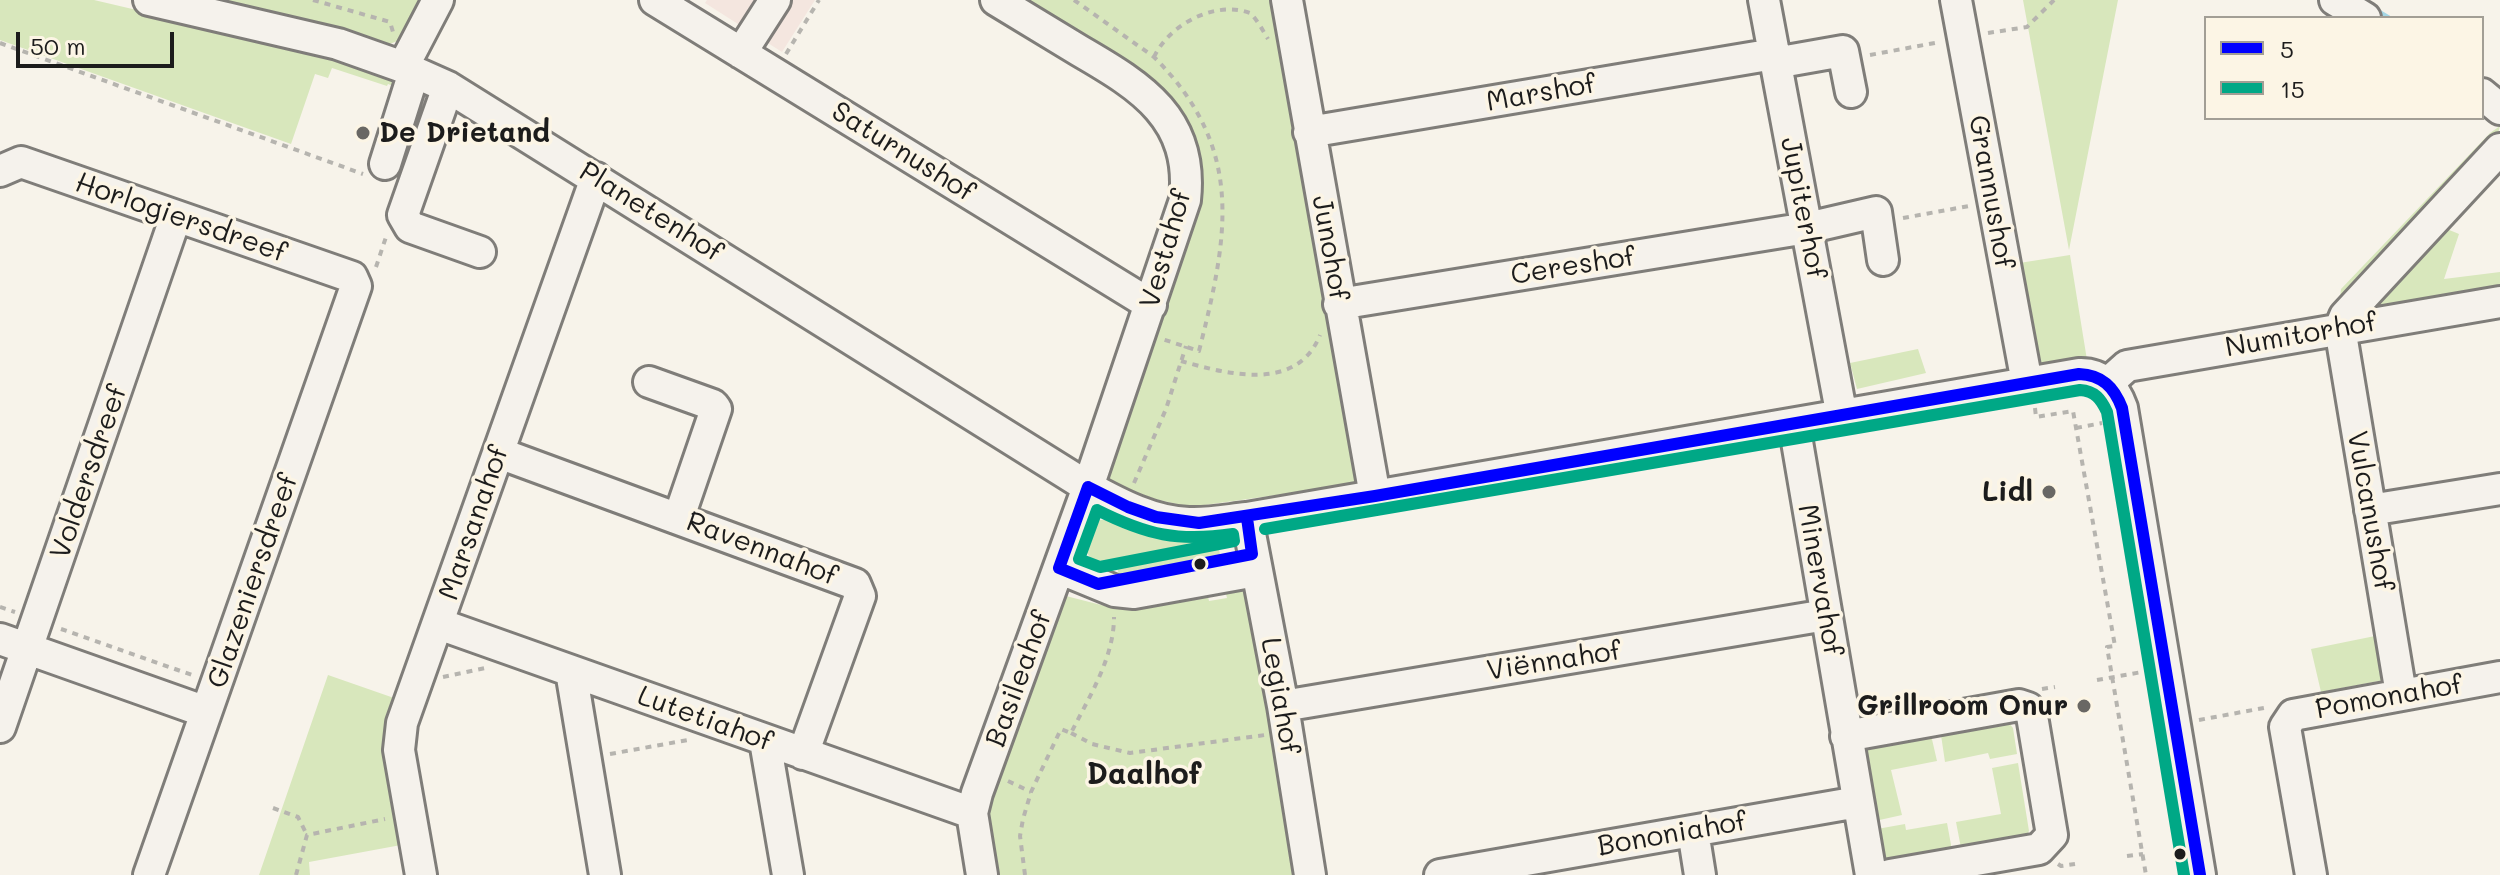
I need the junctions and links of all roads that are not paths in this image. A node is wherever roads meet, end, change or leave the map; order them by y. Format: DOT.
graph roads {
  1 [pos="149,0"];
  2 [pos="438,0"];
  3 [pos="655,0"];
  4 [pos="775,0"];
  5 [pos="996,0"];
  6 [pos="1287,0"];
  7 [pos="1764,0"];
  8 [pos="1956,0"];
  9 [pos="2335,0"];
  10 [pos="2362,16"];
  11 [pos="741,53"];
  12 [pos="1774,58"];
  13 [pos="409,69"];
  14 [pos="448,87"];
  15 [pos="1851,92"];
  16 [pos="2484,96"];
  17 [pos="2500,109"];
  18 [pos="1309,132"];
  19 [pos="2500,149"];
  20 [pos="0,171"];
  21 [pos="379,171"];
  22 [pos="596,178"];
  23 [pos="176,216"];
  24 [pos="1807,228"];
  25 [pos="480,252"];
  26 [pos="1883,260"];
  27 [pos="356,286"];
  28 [pos="2500,302"];
  29 [pos="1339,304"];
  30 [pos="1151,305"];
  31 [pos="2340,328"];
  32 [pos="649,382"];
  33 [pos="2028,383"];
  34 [pos="2108,383"];
  35 [pos="1842,417"];
  36 [pos="1794,424"];
  37 [pos="499,453"];
  38 [pos="1088,487"];
  39 [pos="2500,489"];
  40 [pos="1375,496"];
  41 [pos="2370,510"];
  42 [pos="679,517"];
  43 [pos="1247,518"];
  44 [pos="1254,563"];
  45 [pos="1059,568"];
  46 [pos="1826,615"];
  47 [pos="439,624"];
  48 [pos="14,644"];
  49 [pos="571,671"];
  50 [pos="2500,677"];
  51 [pos="2401,694"];
  52 [pos="206,712"];
  53 [pos="1285,719"];
  54 [pos="0,727"];
  55 [pos="1846,736"];
  56 [pos="765,741"];
  57 [pos="803,754"];
  58 [pos="1858,802"];
  59 [pos="972,813"];
  60 [pos="1693,831"];
  61 [pos="1526,867"];
  62 [pos="149,875"];
  63 [pos="421,875"];
  64 [pos="605,875"];
  65 [pos="788,875"];
  66 [pos="982,875"];
  67 [pos="1310,875"];
  68 [pos="1440,875"];
  69 [pos="1700,875"];
  70 [pos="1871,875"];
  71 [pos="1890,875"];
  72 [pos="2200,875"];
  73 [pos="2311,875"];
  1 -- 13 [label="street, Planetenhof"];
  2 -- 13 [label="street"];
  3 -- 11 [label="street, Saturnushof"];
  4 -- 11 [label="street"];
  5 -- 30 [label="street, Vestahof"];
  6 -- 18 [label="street, Junohof"];
  7 -- 12 [label="street, Jupiterhof"];
  8 -- 33 [label="street, Grannushof"];
  9 -- 10 [label="street"];
  11 -- 30 [label="street, Saturnushof"];
  12 -- 15 [label="street, Marshof"];
  12 -- 18 [label="street, Marshof"];
  12 -- 24 [label="street, Jupiterhof"];
  13 -- 14 [label="street, Planetenhof"];
  13 -- 21 [label="street"];
  14 -- 22 [label="street, Planetenhof"];
  14 -- 25 [label="street"];
  16 -- 17 [label="street"];
  18 -- 29 [label="street, Junohof"];
  19 -- 31 [label="street"];
  20 -- 23 [label="street, Horlogiersdreef"];
  22 -- 37 [label="street, Marsanahof"];
  22 -- 38 [label="street, Planetenhof"];
  23 -- 27 [label="street, Horlogiersdreef"];
  23 -- 48 [label="street, Voldersdreef"];
  24 -- 26 [label="street, Cereshof"];
  24 -- 29 [label="street, Cereshof"];
  24 -- 35 [label="street, Jupiterhof"];
  27 -- 52 [label="street, Glazeniersdreef"];
  28 -- 31 [label="street, Numitorhof"];
  29 -- 40 [label="street, Junohof"];
  30 -- 38 [label="street, Vestahof"];
  31 -- 34 [label="street, Numitorhof"];
  31 -- 41 [label="street, Vulcanushof"];
  32 -- 42 [label="street"];
  33 -- 34 [label="street, Planetenhof"];
  33 -- 35 [label="street, Planetenhof"];
  34 -- 72 [label="street"];
  35 -- 36 [label="street, Planetenhof"];
  36 -- 40 [label="street, Planetenhof"];
  36 -- 46 [label="street, Minervahof"];
  37 -- 42 [label="street, Ravennahof"];
  37 -- 47 [label="street, Marsanahof"];
  38 -- 43 [label="street, Planetenhof"];
  38 -- 45 [label="street, Basileahof"];
  39 -- 41 [label="street"];
  40 -- 43 [label="street, Planetenhof"];
  41 -- 51 [label="street, Vulcanushof"];
  42 -- 57 [label="street, Ravennahof"];
  43 -- 44 [label="street, Legiahof"];
  44 -- 45 [label="street"];
  44 -- 53 [label="street, Legiahof"];
  45 -- 59 [label="street, Basileahof"];
  46 -- 53 [label="street, Viënnahof"];
  46 -- 55 [label="street, Minervahof"];
  47 -- 49 [label="street, Lutetiahof"];
  47 -- 63 [label="street, Marsanahof"];
  48 -- 52 [label="street"];
  48 -- 54 [label="street, Voldersdreef"];
  49 -- 56 [label="street, Lutetiahof"];
  49 -- 64 [label="street"];
  50 -- 51 [label="street, Pomonahof"];
  51 -- 73 [label="street, Pomonahof"];
  52 -- 62 [label="street, Glazeniersdreef"];
  53 -- 67 [label="street, Legiahof"];
  55 -- 58 [label="street, Minervahof"];
  55 -- 71 [label="street"];
  56 -- 57 [label="street, Lutetiahof"];
  56 -- 65 [label="street"];
  57 -- 59 [label="street, Lutetiahof"];
  58 -- 60 [label="street, Bononiahof"];
  58 -- 70 [label="street, Minervahof"];
  59 -- 66 [label="street, Basileahof"];
  60 -- 61 [label="street, Bononiahof"];
  60 -- 69 [label="street"];
  61 -- 68 [label="street, Bononiahof"];
}
